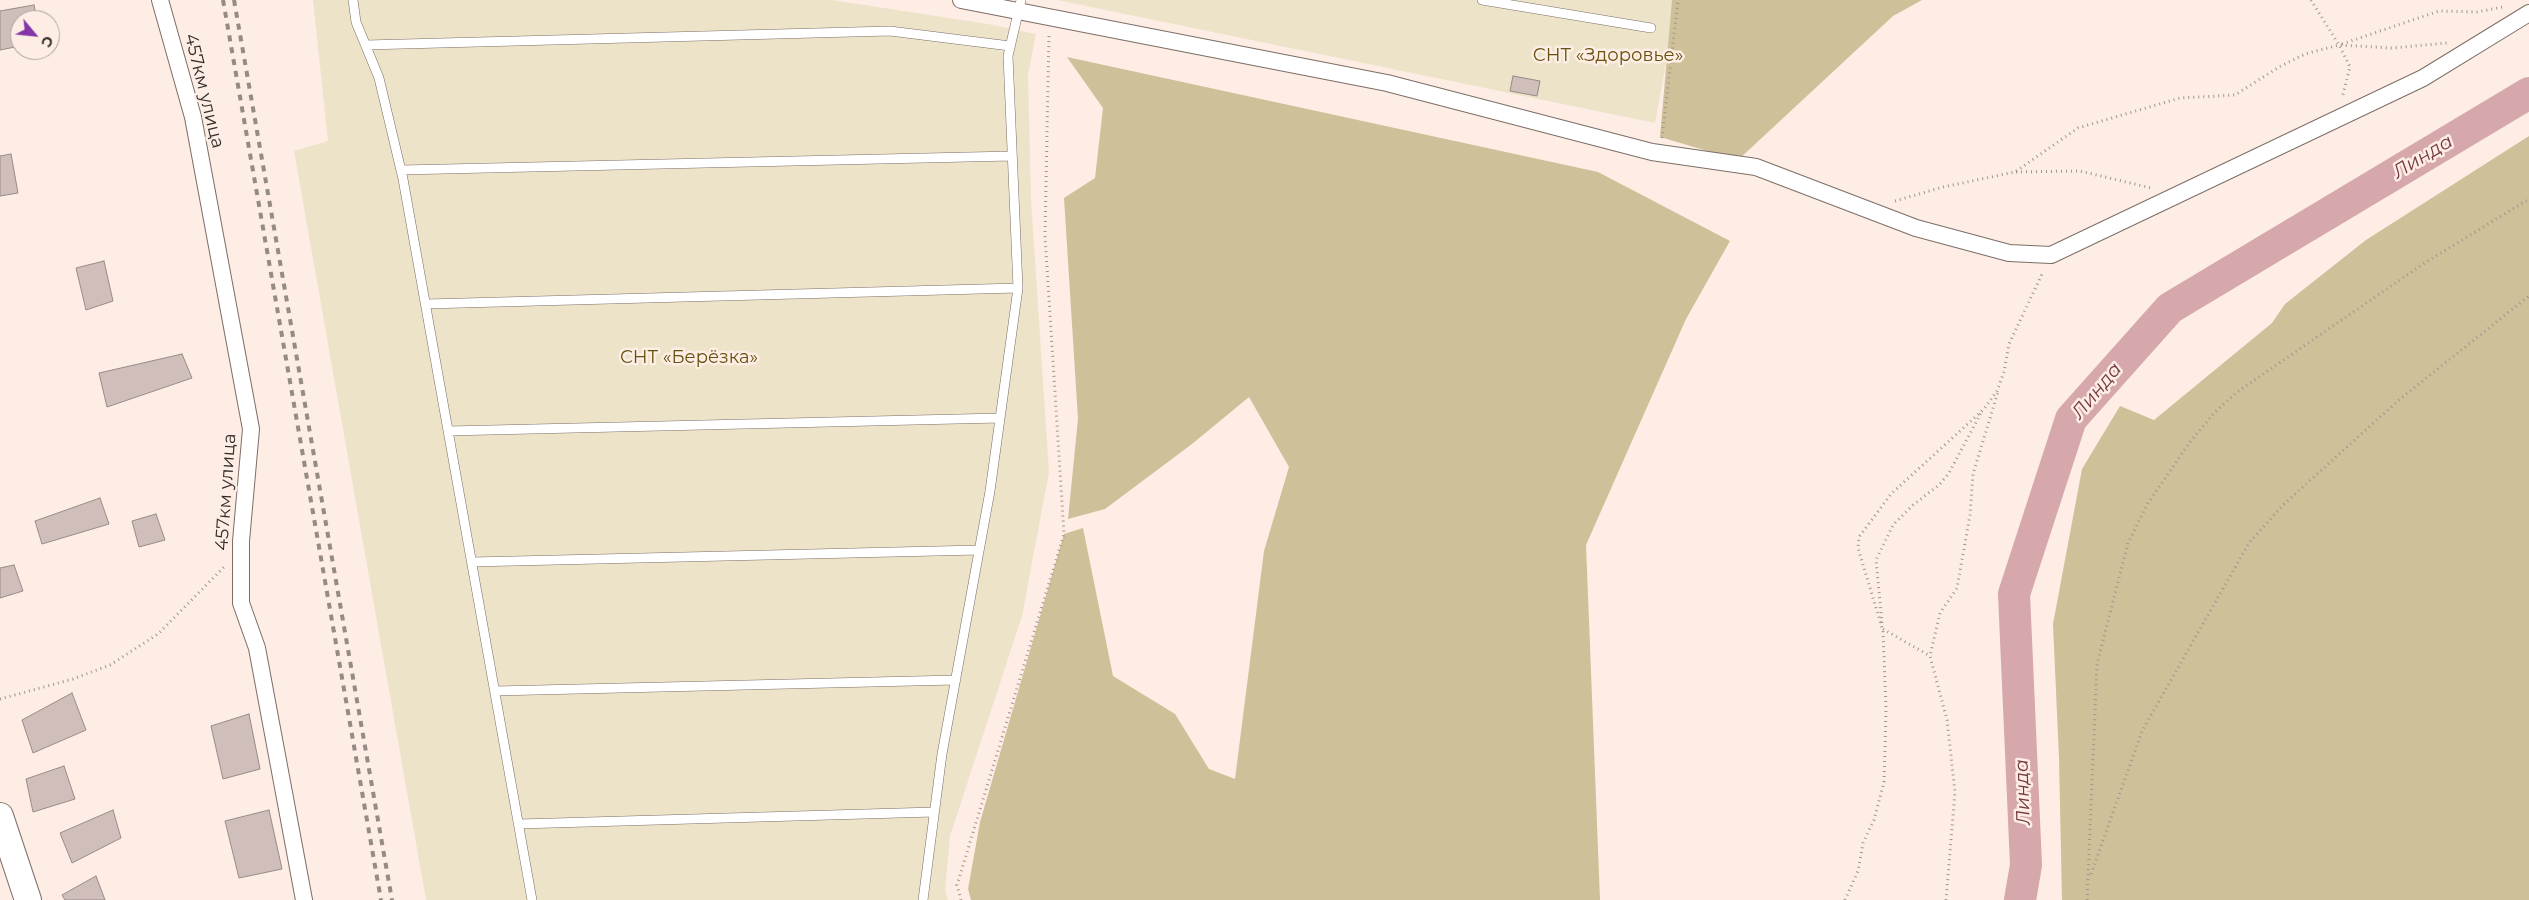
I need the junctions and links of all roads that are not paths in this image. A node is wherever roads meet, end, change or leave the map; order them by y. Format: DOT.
graph roads {
  1 [pos="160,0"];
  2 [pos="353,0"];
  3 [pos="961,0"];
  4 [pos="1482,0"];
  5 [pos="1019,5"];
  6 [pos="2529,13"];
  7 [pos="1651,28"];
  8 [pos="366,45"];
  9 [pos="1010,46"];
  10 [pos="1012,156"];
  11 [pos="401,170"];
  12 [pos="1018,288"];
  13 [pos="426,304"];
  14 [pos="1000,418"];
  15 [pos="448,431"];
  16 [pos="979,550"];
  17 [pos="472,562"];
  18 [pos="956,680"];
  19 [pos="495,691"];
  20 [pos="934,812"];
  21 [pos="0,816"];
  22 [pos="519,824"];
  23 [pos="28,900"];
  24 [pos="304,900"];
  25 [pos="532,900"];
  26 [pos="923,900"];
  1 -- 24 [label="street, 457км улица"];
  2 -- 8 [label="lane"];
  3 -- 5 [label="street"];
  4 -- 7 [label="lane"];
  5 -- 6 [label="street"];
  5 -- 9 [label="lane"];
  8 -- 9 [label="lane"];
  8 -- 11 [label="lane"];
  9 -- 10 [label="lane"];
  10 -- 11 [label="lane"];
  10 -- 12 [label="lane"];
  11 -- 13 [label="lane"];
  12 -- 13 [label="lane"];
  12 -- 14 [label="lane"];
  13 -- 15 [label="lane"];
  14 -- 15 [label="lane"];
  14 -- 16 [label="lane"];
  15 -- 17 [label="lane"];
  16 -- 17 [label="lane"];
  16 -- 18 [label="lane"];
  17 -- 19 [label="lane"];
  18 -- 19 [label="lane"];
  18 -- 20 [label="lane"];
  19 -- 22 [label="lane"];
  20 -- 22 [label="lane"];
  20 -- 26 [label="lane"];
  21 -- 23 [label="main road"];
  22 -- 25 [label="lane"];
}
